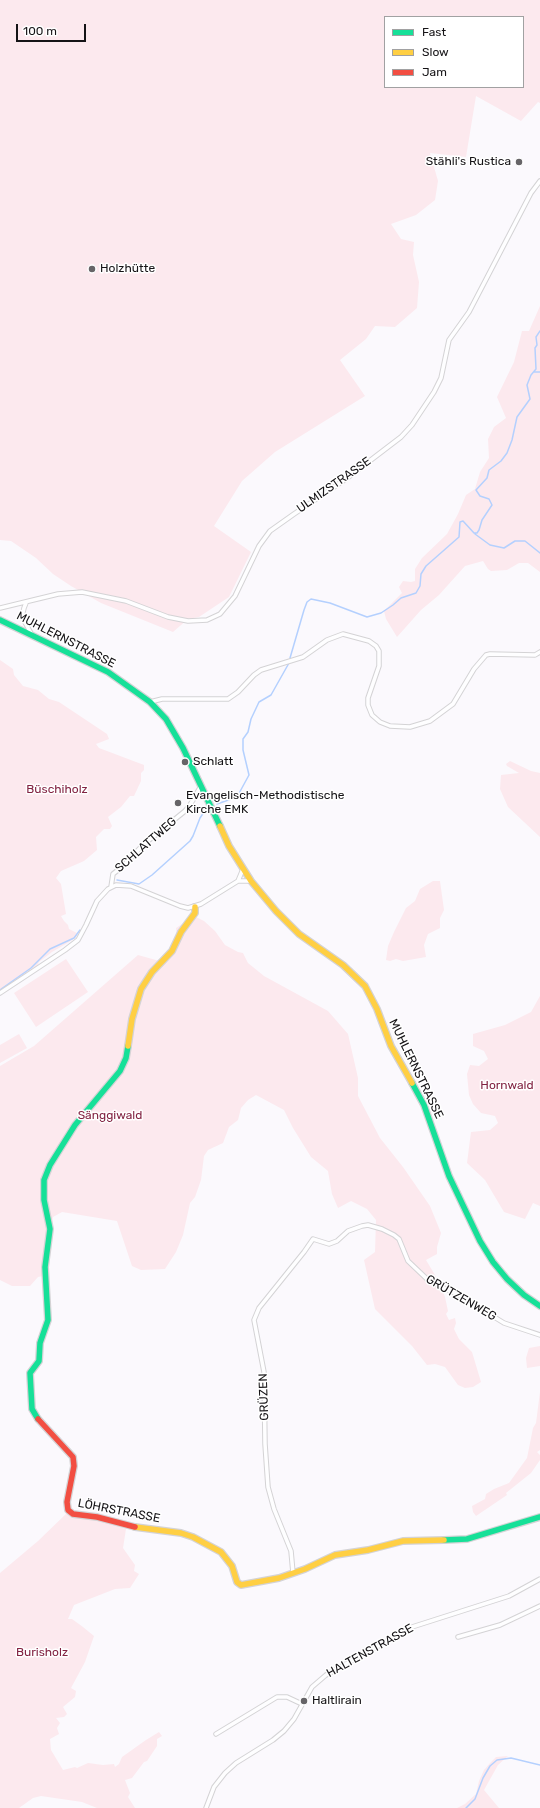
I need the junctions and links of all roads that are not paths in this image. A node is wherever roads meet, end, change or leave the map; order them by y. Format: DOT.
graph roads {
  1 [pos="540,181"];
  2 [pos="26,602"];
  3 [pos="0,608"];
  4 [pos="0,620"];
  5 [pos="32,635"];
  6 [pos="540,652"];
  7 [pos="150,702"];
  8 [pos="201,786"];
  9 [pos="242,869"];
  10 [pos="238,881"];
  11 [pos="251,881"];
  12 [pos="111,887"];
  13 [pos="195,907"];
  14 [pos="0,993"];
  15 [pos="313,1239"];
  16 [pos="540,1306"];
  17 [pos="540,1335"];
  18 [pos="540,1517"];
  19 [pos="293,1573"];
  20 [pos="540,1579"];
  21 [pos="540,1606"];
  22 [pos="458,1637"];
  23 [pos="302,1704"];
  24 [pos="216,1734"];
  25 [pos="206,1808"];
  1 -- 2 [label="street, ULMIZSTRASSE"];
  2 -- 3 [label="street, ULMIZSTRASSE"];
  2 -- 5 [label="street"];
  4 -- 5 [label="street, MUHLERNSTRASSE"];
  5 -- 7 [label="street, MUHLERNSTRASSE"];
  6 -- 7 [label="street"];
  7 -- 8 [label="street, MUHLERNSTRASSE"];
  8 -- 9 [label="street, MUHLERNSTRASSE"];
  8 -- 12 [label="street, SCHLATTWEG"];
  9 -- 10 [label="street"];
  9 -- 11 [label="street, MUHLERNSTRASSE"];
  10 -- 11 [label="street"];
  10 -- 13 [label="street"];
  11 -- 16 [label="street, MUHLERNSTRASSE"];
  12 -- 13 [label="street"];
  12 -- 14 [label="street"];
  13 -- 19 [label="street, LÖHRSTRASSE"];
  15 -- 17 [label="street, GRÜTZENWEG"];
  15 -- 19 [label="street, GRÜZEN"];
  18 -- 19 [label="street, LÖHRSTRASSE"];
  20 -- 23 [label="street, HALTENSTRASSE"];
  21 -- 22 [label="street"];
  23 -- 24 [label="street"];
  23 -- 25 [label="street, HALTENSTRASSE"];
}
